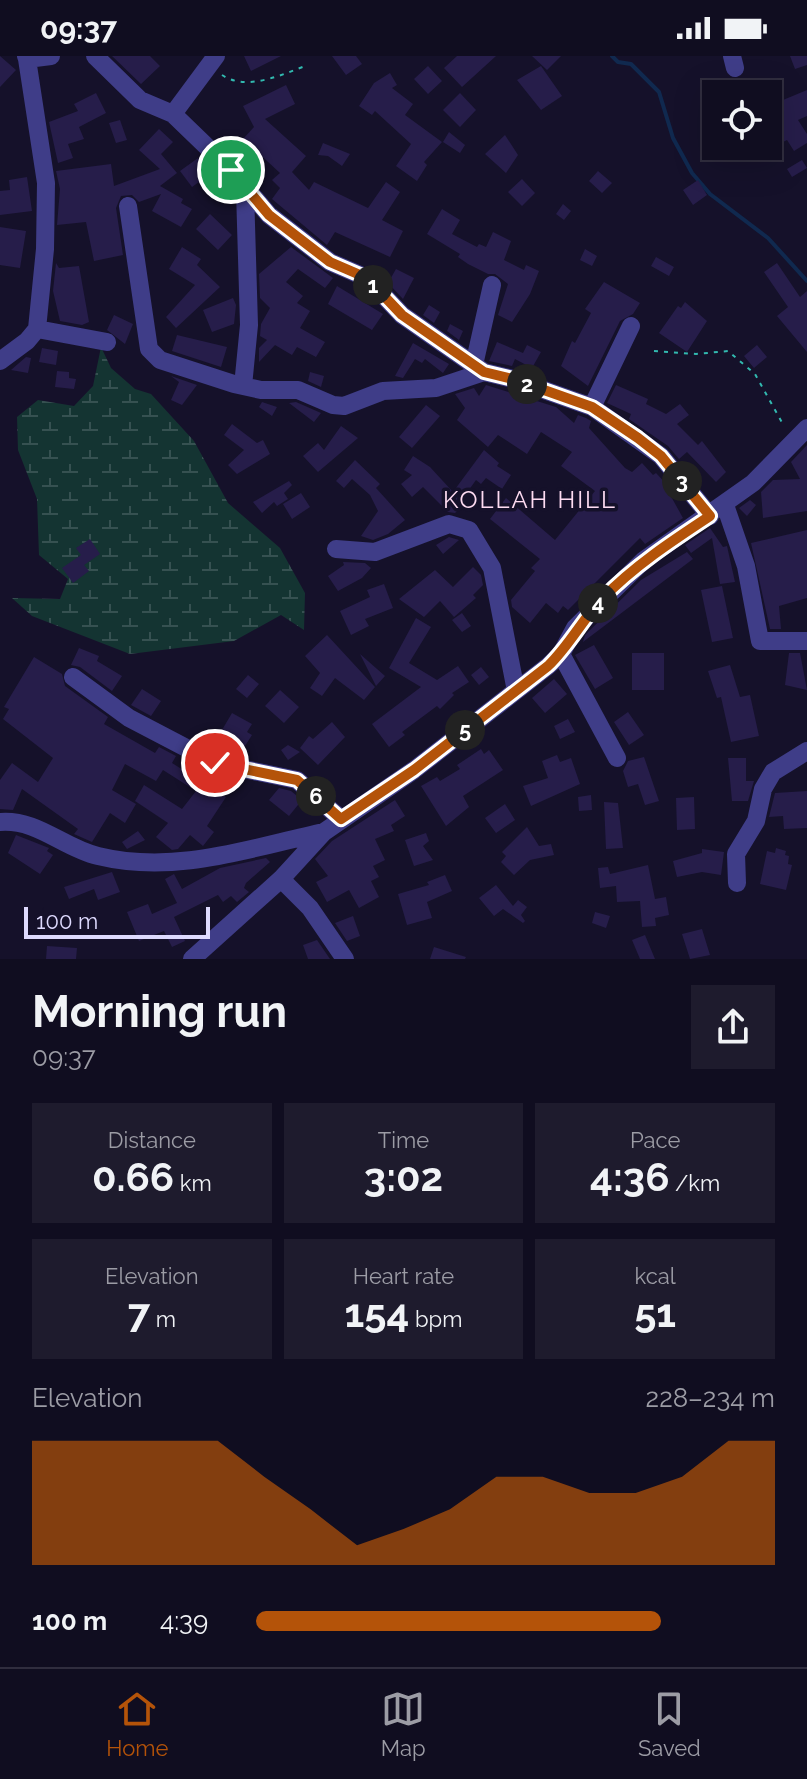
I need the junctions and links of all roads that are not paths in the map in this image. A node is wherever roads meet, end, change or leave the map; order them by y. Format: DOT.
graph roads {
  1 [pos="51,56"];
  2 [pos="95,56"];
  3 [pos="27,58"];
  4 [pos="207,59"];
  5 [pos="173,114"];
  6 [pos="245,191"];
  7 [pos="128,206"];
  8 [pos="492,285"];
  9 [pos="631,326"];
  10 [pos="37,329"];
  11 [pos="107,342"];
  12 [pos="0,361"];
  13 [pos="479,369"];
  14 [pos="243,386"];
  15 [pos="592,407"];
  16 [pos="807,428"];
  17 [pos="717,510"];
  18 [pos="336,549"];
  19 [pos="807,641"];
  20 [pos="561,654"];
  21 [pos="73,677"];
  22 [pos="516,691"];
  23 [pos="807,751"];
  24 [pos="617,758"];
  25 [pos="341,819"];
  26 [pos="0,822"];
  27 [pos="324,832"];
  28 [pos="281,879"];
  29 [pos="737,883"];
  30 [pos="192,959"];
  31 [pos="345,959"];
  1 -- 3 [label="street"];
  2 -- 5 [label="street"];
  3 -- 10 [label="street"];
  4 -- 5 [label="street"];
  5 -- 6 [label="street"];
  6 -- 13 [label="street"];
  6 -- 14 [label="street"];
  7 -- 14 [label="street"];
  8 -- 13 [label="street"];
  9 -- 15 [label="street"];
  10 -- 11 [label="street"];
  10 -- 12 [label="street"];
  13 -- 14 [label="street"];
  13 -- 15 [label="street"];
  15 -- 17 [label="street"];
  16 -- 17 [label="street"];
  17 -- 19 [label="street"];
  17 -- 20 [label="street"];
  18 -- 22 [label="street"];
  20 -- 22 [label="street"];
  20 -- 24 [label="street"];
  21 -- 25 [label="street"];
  22 -- 25 [label="street"];
  23 -- 29 [label="street"];
  25 -- 27 [label="street"];
  26 -- 27 [label="street"];
  27 -- 28 [label="street"];
  28 -- 30 [label="street"];
  28 -- 31 [label="street"];
}
